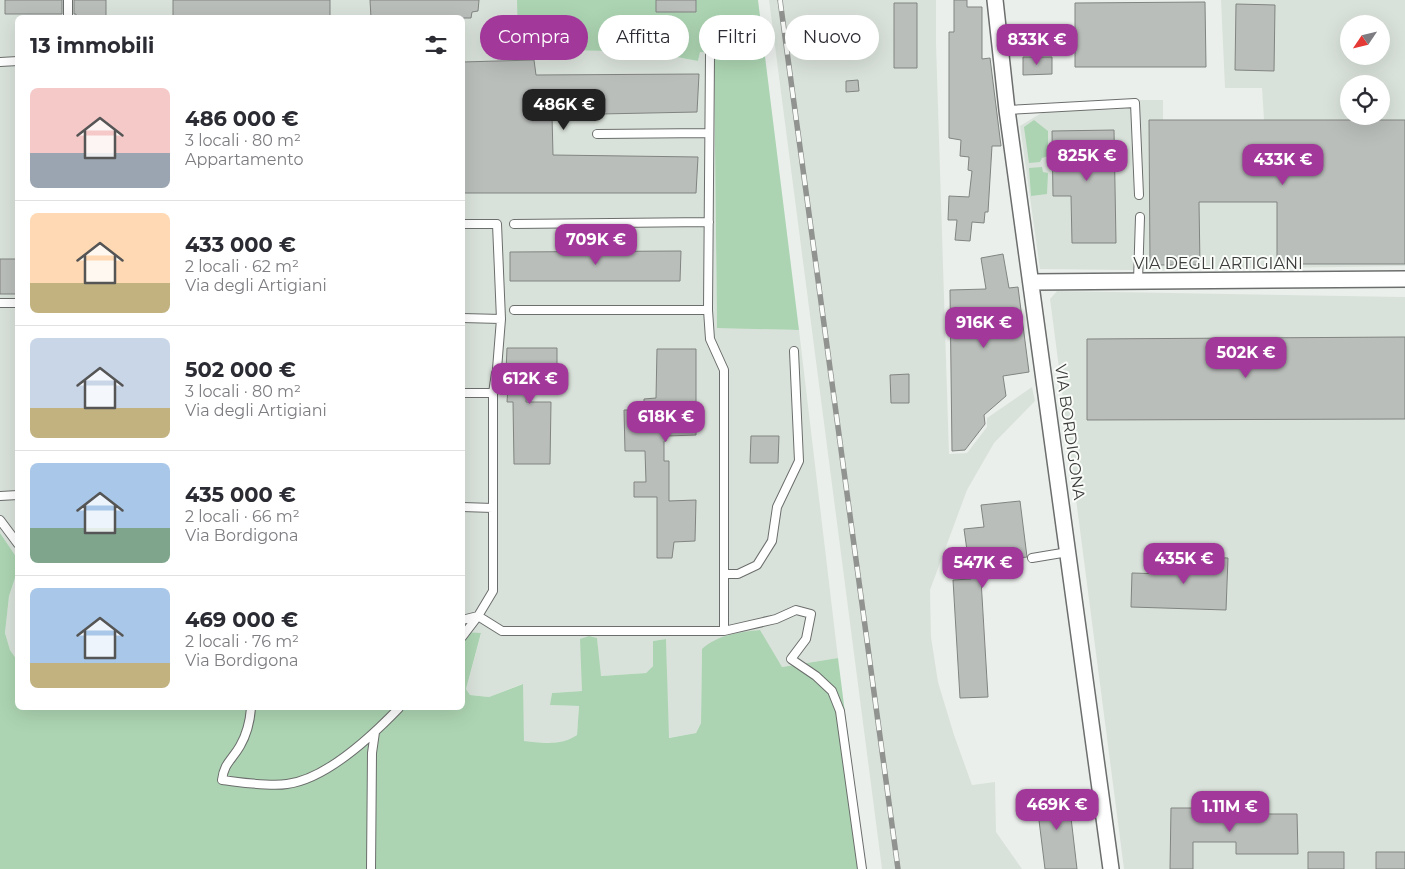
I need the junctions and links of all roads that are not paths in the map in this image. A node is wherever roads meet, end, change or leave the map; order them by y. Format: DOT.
graph roads {
  1 [pos="68,0"];
  2 [pos="995,0"];
  3 [pos="68,15"];
  4 [pos="710,60"];
  5 [pos="15,61"];
  6 [pos="0,62"];
  7 [pos="1007,110"];
  8 [pos="597,134"];
  9 [pos="709,134"];
  10 [pos="1139,195"];
  11 [pos="1140,217"];
  12 [pos="709,222"];
  13 [pos="465,224"];
  14 [pos="497,224"];
  15 [pos="1405,279"];
  16 [pos="1138,281"];
  17 [pos="1032,282"];
  18 [pos="0,303"];
  19 [pos="15,303"];
  20 [pos="501,310"];
  21 [pos="708,310"];
  22 [pos="465,318"];
  23 [pos="501,319"];
  24 [pos="794,351"];
  25 [pos="465,393"];
  26 [pos="493,393"];
  27 [pos="15,495"];
  28 [pos="0,496"];
  29 [pos="465,507"];
  30 [pos="493,508"];
  31 [pos="0,520"];
  32 [pos="15,540"];
  33 [pos="1068,552"];
  34 [pos="1032,558"];
  35 [pos="724,574"];
  36 [pos="478,616"];
  37 [pos="465,619"];
  38 [pos="724,631"];
  39 [pos="465,633"];
  40 [pos="251,710"];
  41 [pos="397,710"];
  42 [pos="375,732"];
  43 [pos="371,869"];
  44 [pos="862,869"];
  45 [pos="1111,869"];
  1 -- 3 [label="lane"];
  2 -- 7 [label="street, VIA BORDIGONA"];
  4 -- 9 [label="lane"];
  5 -- 6 [label="lane"];
  7 -- 10 [label="lane"];
  7 -- 17 [label="street, VIA BORDIGONA"];
  8 -- 9 [label="lane"];
  9 -- 12 [label="lane"];
  11 -- 16 [label="lane"];
  12 -- 14 [label="lane"];
  12 -- 21 [label="lane"];
  13 -- 14 [label="lane"];
  14 -- 20 [label="lane"];
  15 -- 16 [label="street, VIA DEGLI ARTIGIANI"];
  16 -- 17 [label="street, VIA DEGLI ARTIGIANI"];
  17 -- 33 [label="street, VIA BORDIGONA"];
  18 -- 19 [label="lane"];
  20 -- 21 [label="lane"];
  20 -- 23 [label="lane"];
  21 -- 35 [label="lane"];
  22 -- 23 [label="lane"];
  23 -- 26 [label="lane"];
  24 -- 35 [label="lane"];
  25 -- 26 [label="lane"];
  26 -- 30 [label="lane"];
  27 -- 28 [label="lane"];
  29 -- 30 [label="lane"];
  30 -- 36 [label="lane"];
  31 -- 32 [label="lane"];
  33 -- 34 [label="lane"];
  33 -- 45 [label="street, VIA BORDIGONA"];
  35 -- 38 [label="lane"];
  36 -- 37 [label="lane"];
  36 -- 38 [label="lane"];
  36 -- 39 [label="lane"];
  38 -- 44 [label="lane"];
  40 -- 42 [label="lane"];
  41 -- 42 [label="lane"];
  42 -- 43 [label="lane"];
}
